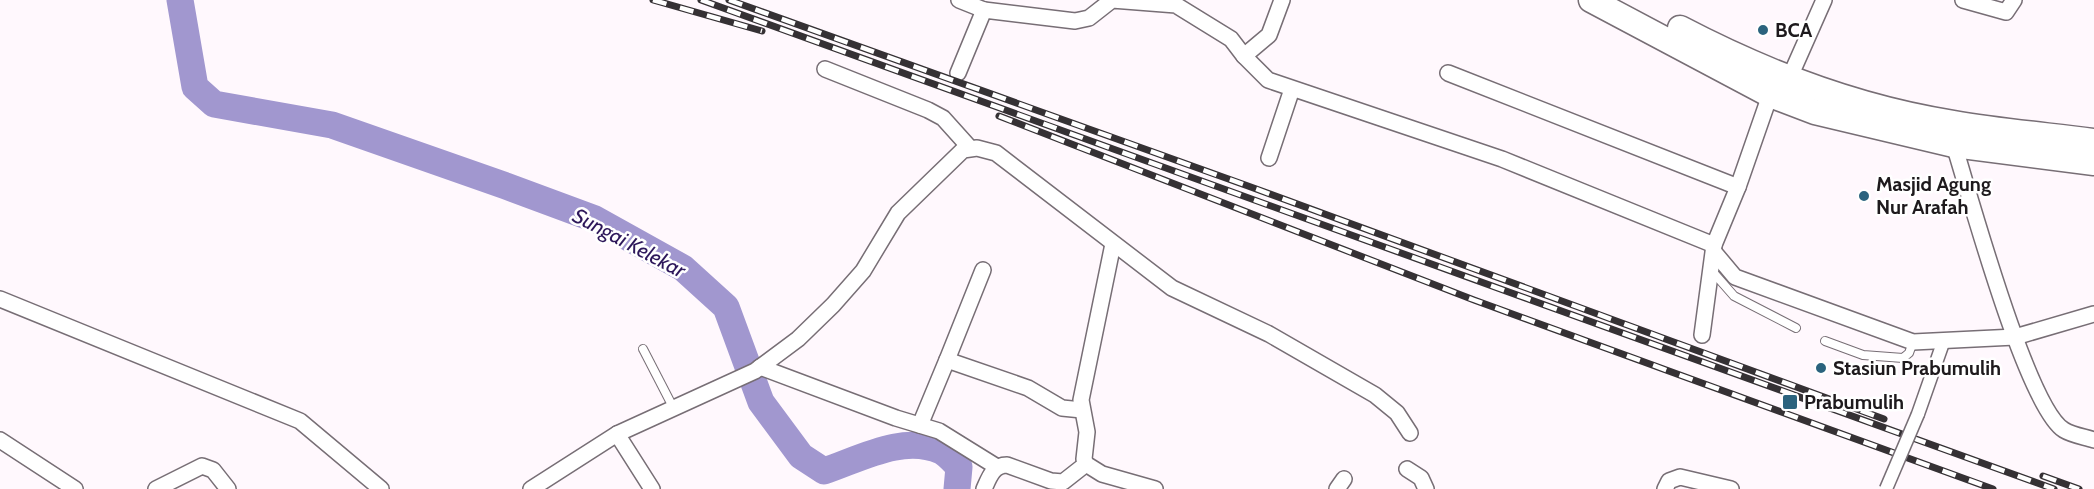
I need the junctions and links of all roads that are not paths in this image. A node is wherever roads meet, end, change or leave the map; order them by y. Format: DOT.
graph roads {
  1 [pos="959,0"];
  2 [pos="1112,0"];
  3 [pos="1282,0"];
  4 [pos="1591,0"];
  5 [pos="1624,0"];
  6 [pos="1824,0"];
  7 [pos="1963,0"];
  8 [pos="2014,0"];
  9 [pos="984,10"];
  10 [pos="1244,56"];
  11 [pos="825,69"];
  12 [pos="958,73"];
  13 [pos="1448,73"];
  14 [pos="1789,79"];
  15 [pos="1292,88"];
  16 [pos="1770,95"];
  17 [pos="2094,141"];
  18 [pos="1954,145"];
  19 [pos="970,148"];
  20 [pos="1269,158"];
  21 [pos="2094,163"];
  22 [pos="1738,187"];
  23 [pos="1113,244"];
  24 [pos="1714,248"];
  25 [pos="983,270"];
  26 [pos="1711,270"];
  27 [pos="0,298"];
  28 [pos="2094,314"];
  29 [pos="1796,328"];
  30 [pos="1702,335"];
  31 [pos="2015,337"];
  32 [pos="1944,340"];
  33 [pos="1825,341"];
  34 [pos="1913,342"];
  35 [pos="643,349"];
  36 [pos="947,360"];
  37 [pos="758,369"];
  38 [pos="674,409"];
  39 [pos="1082,410"];
  40 [pos="920,425"];
  41 [pos="1410,433"];
  42 [pos="617,434"];
  43 [pos="0,440"];
  44 [pos="2094,440"];
  45 [pos="1086,464"];
  46 [pos="997,467"];
  47 [pos="1407,469"];
  48 [pos="75,489"];
  49 [pos="156,489"];
  50 [pos="228,489"];
  51 [pos="381,489"];
  52 [pos="531,489"];
  53 [pos="652,489"];
  54 [pos="984,489"];
  55 [pos="1155,489"];
  56 [pos="1426,489"];
  57 [pos="1665,489"];
  58 [pos="1731,489"];
  59 [pos="1886,489"];
  1 -- 9 [label="street"];
  2 -- 9 [label="street"];
  2 -- 10 [label="street"];
  3 -- 10 [label="street"];
  4 -- 16 [label="main road"];
  5 -- 14 [label="main road"];
  6 -- 14 [label="street"];
  7 -- 8 [label="street"];
  9 -- 12 [label="street"];
  10 -- 15 [label="street"];
  11 -- 19 [label="street"];
  13 -- 22 [label="street"];
  14 -- 17 [label="main road"];
  15 -- 20 [label="street"];
  15 -- 24 [label="street"];
  16 -- 18 [label="main road"];
  16 -- 22 [label="street"];
  18 -- 21 [label="main road"];
  18 -- 31 [label="street"];
  19 -- 23 [label="street"];
  19 -- 37 [label="street"];
  22 -- 24 [label="street"];
  23 -- 39 [label="street"];
  23 -- 41 [label="street"];
  24 -- 26 [label="street"];
  24 -- 34 [label="street"];
  25 -- 36 [label="street"];
  26 -- 29 [label="lane"];
  26 -- 30 [label="street"];
  27 -- 51 [label="street"];
  28 -- 31 [label="street"];
  31 -- 32 [label="street"];
  31 -- 44 [label="street"];
  32 -- 34 [label="street"];
  32 -- 59 [label="street, bridge"];
  33 -- 34 [label="lane"];
  35 -- 38 [label="lane"];
  36 -- 39 [label="street"];
  36 -- 40 [label="street"];
  37 -- 38 [label="street"];
  37 -- 40 [label="street"];
  38 -- 42 [label="street"];
  39 -- 45 [label="street"];
  40 -- 46 [label="street"];
  42 -- 52 [label="street"];
  42 -- 53 [label="street"];
  43 -- 48 [label="street"];
  45 -- 46 [label="street"];
  45 -- 55 [label="street"];
  46 -- 54 [label="street"];
  47 -- 56 [label="street"];
  49 -- 50 [label="street"];
  57 -- 58 [label="street"];
}
